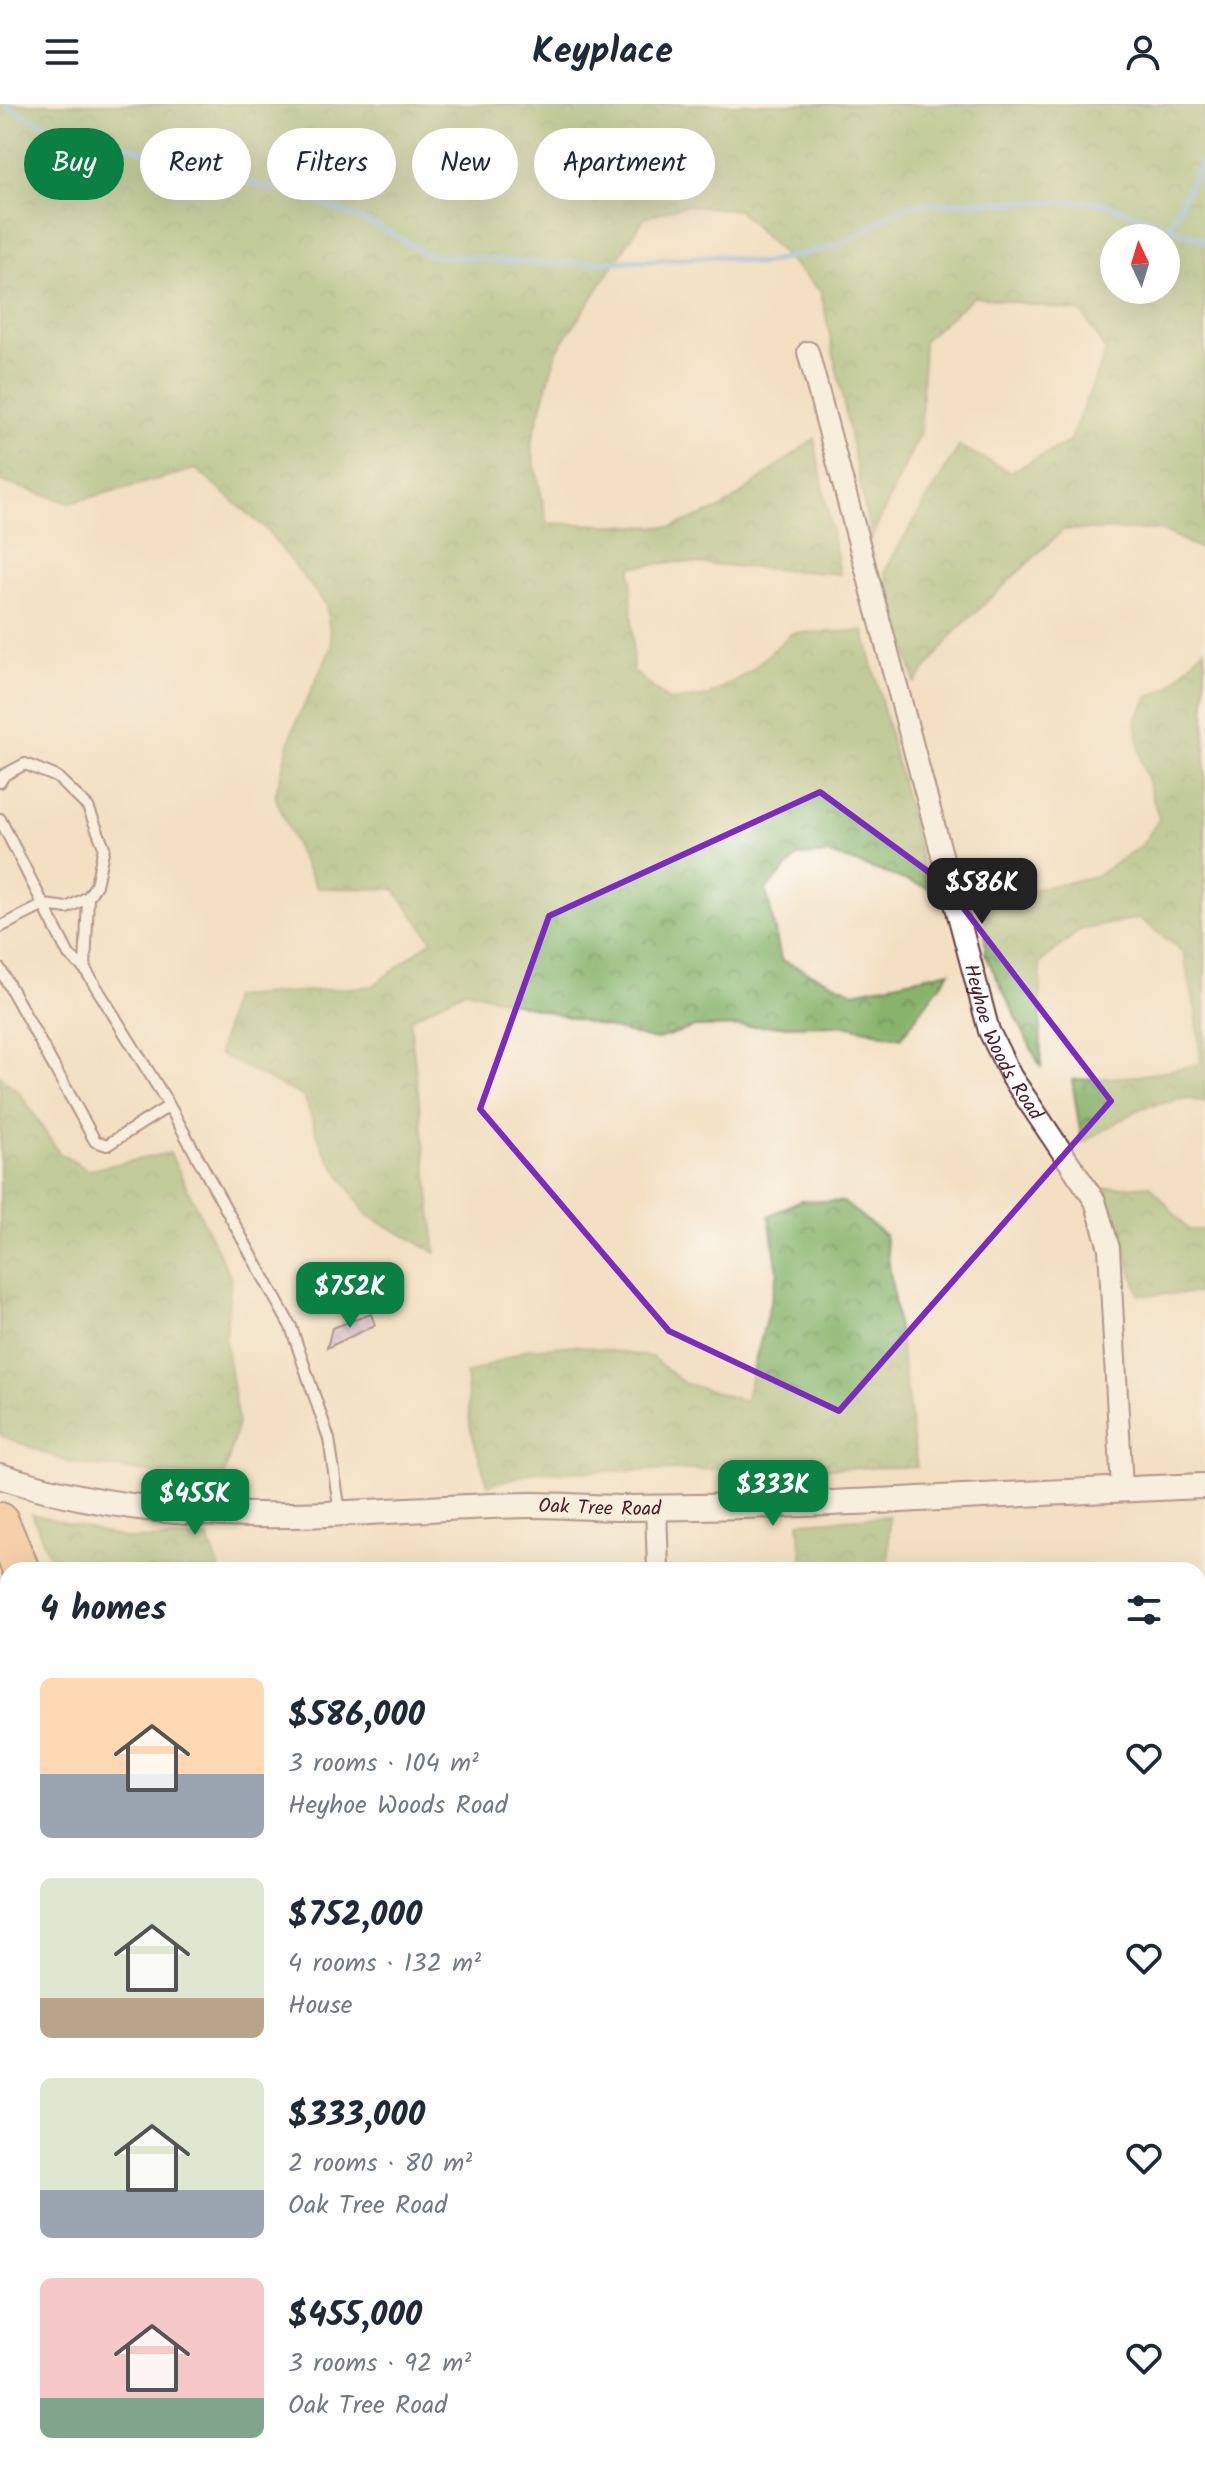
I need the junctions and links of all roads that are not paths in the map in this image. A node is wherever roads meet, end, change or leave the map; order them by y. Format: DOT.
graph roads {
  1 [pos="808,352"];
  2 [pos="0,782"];
  3 [pos="0,819"];
  4 [pos="88,897"];
  5 [pos="44,905"];
  6 [pos="0,927"];
  7 [pos="0,969"];
  8 [pos="85,969"];
  9 [pos="169,1106"];
  10 [pos="0,1476"];
  11 [pos="1205,1486"];
  12 [pos="1122,1489"];
  13 [pos="656,1507"];
  14 [pos="340,1512"];
  15 [pos="0,1521"];
  16 [pos="18,1562"];
  17 [pos="658,1562"];
  1 -- 12 [label="street, Heyhoe Woods Road"];
  2 -- 4 [label="lane"];
  3 -- 5 [label="lane"];
  4 -- 5 [label="lane"];
  4 -- 8 [label="lane"];
  5 -- 6 [label="lane"];
  5 -- 8 [label="lane"];
  7 -- 9 [label="lane"];
  8 -- 9 [label="lane"];
  9 -- 14 [label="lane"];
  10 -- 14 [label="street, Oak Tree Road"];
  11 -- 12 [label="street, Oak Tree Road"];
  12 -- 13 [label="street, Oak Tree Road"];
  13 -- 14 [label="street, Oak Tree Road"];
  13 -- 17 [label="street"];
  15 -- 16 [label="highway"];
}
